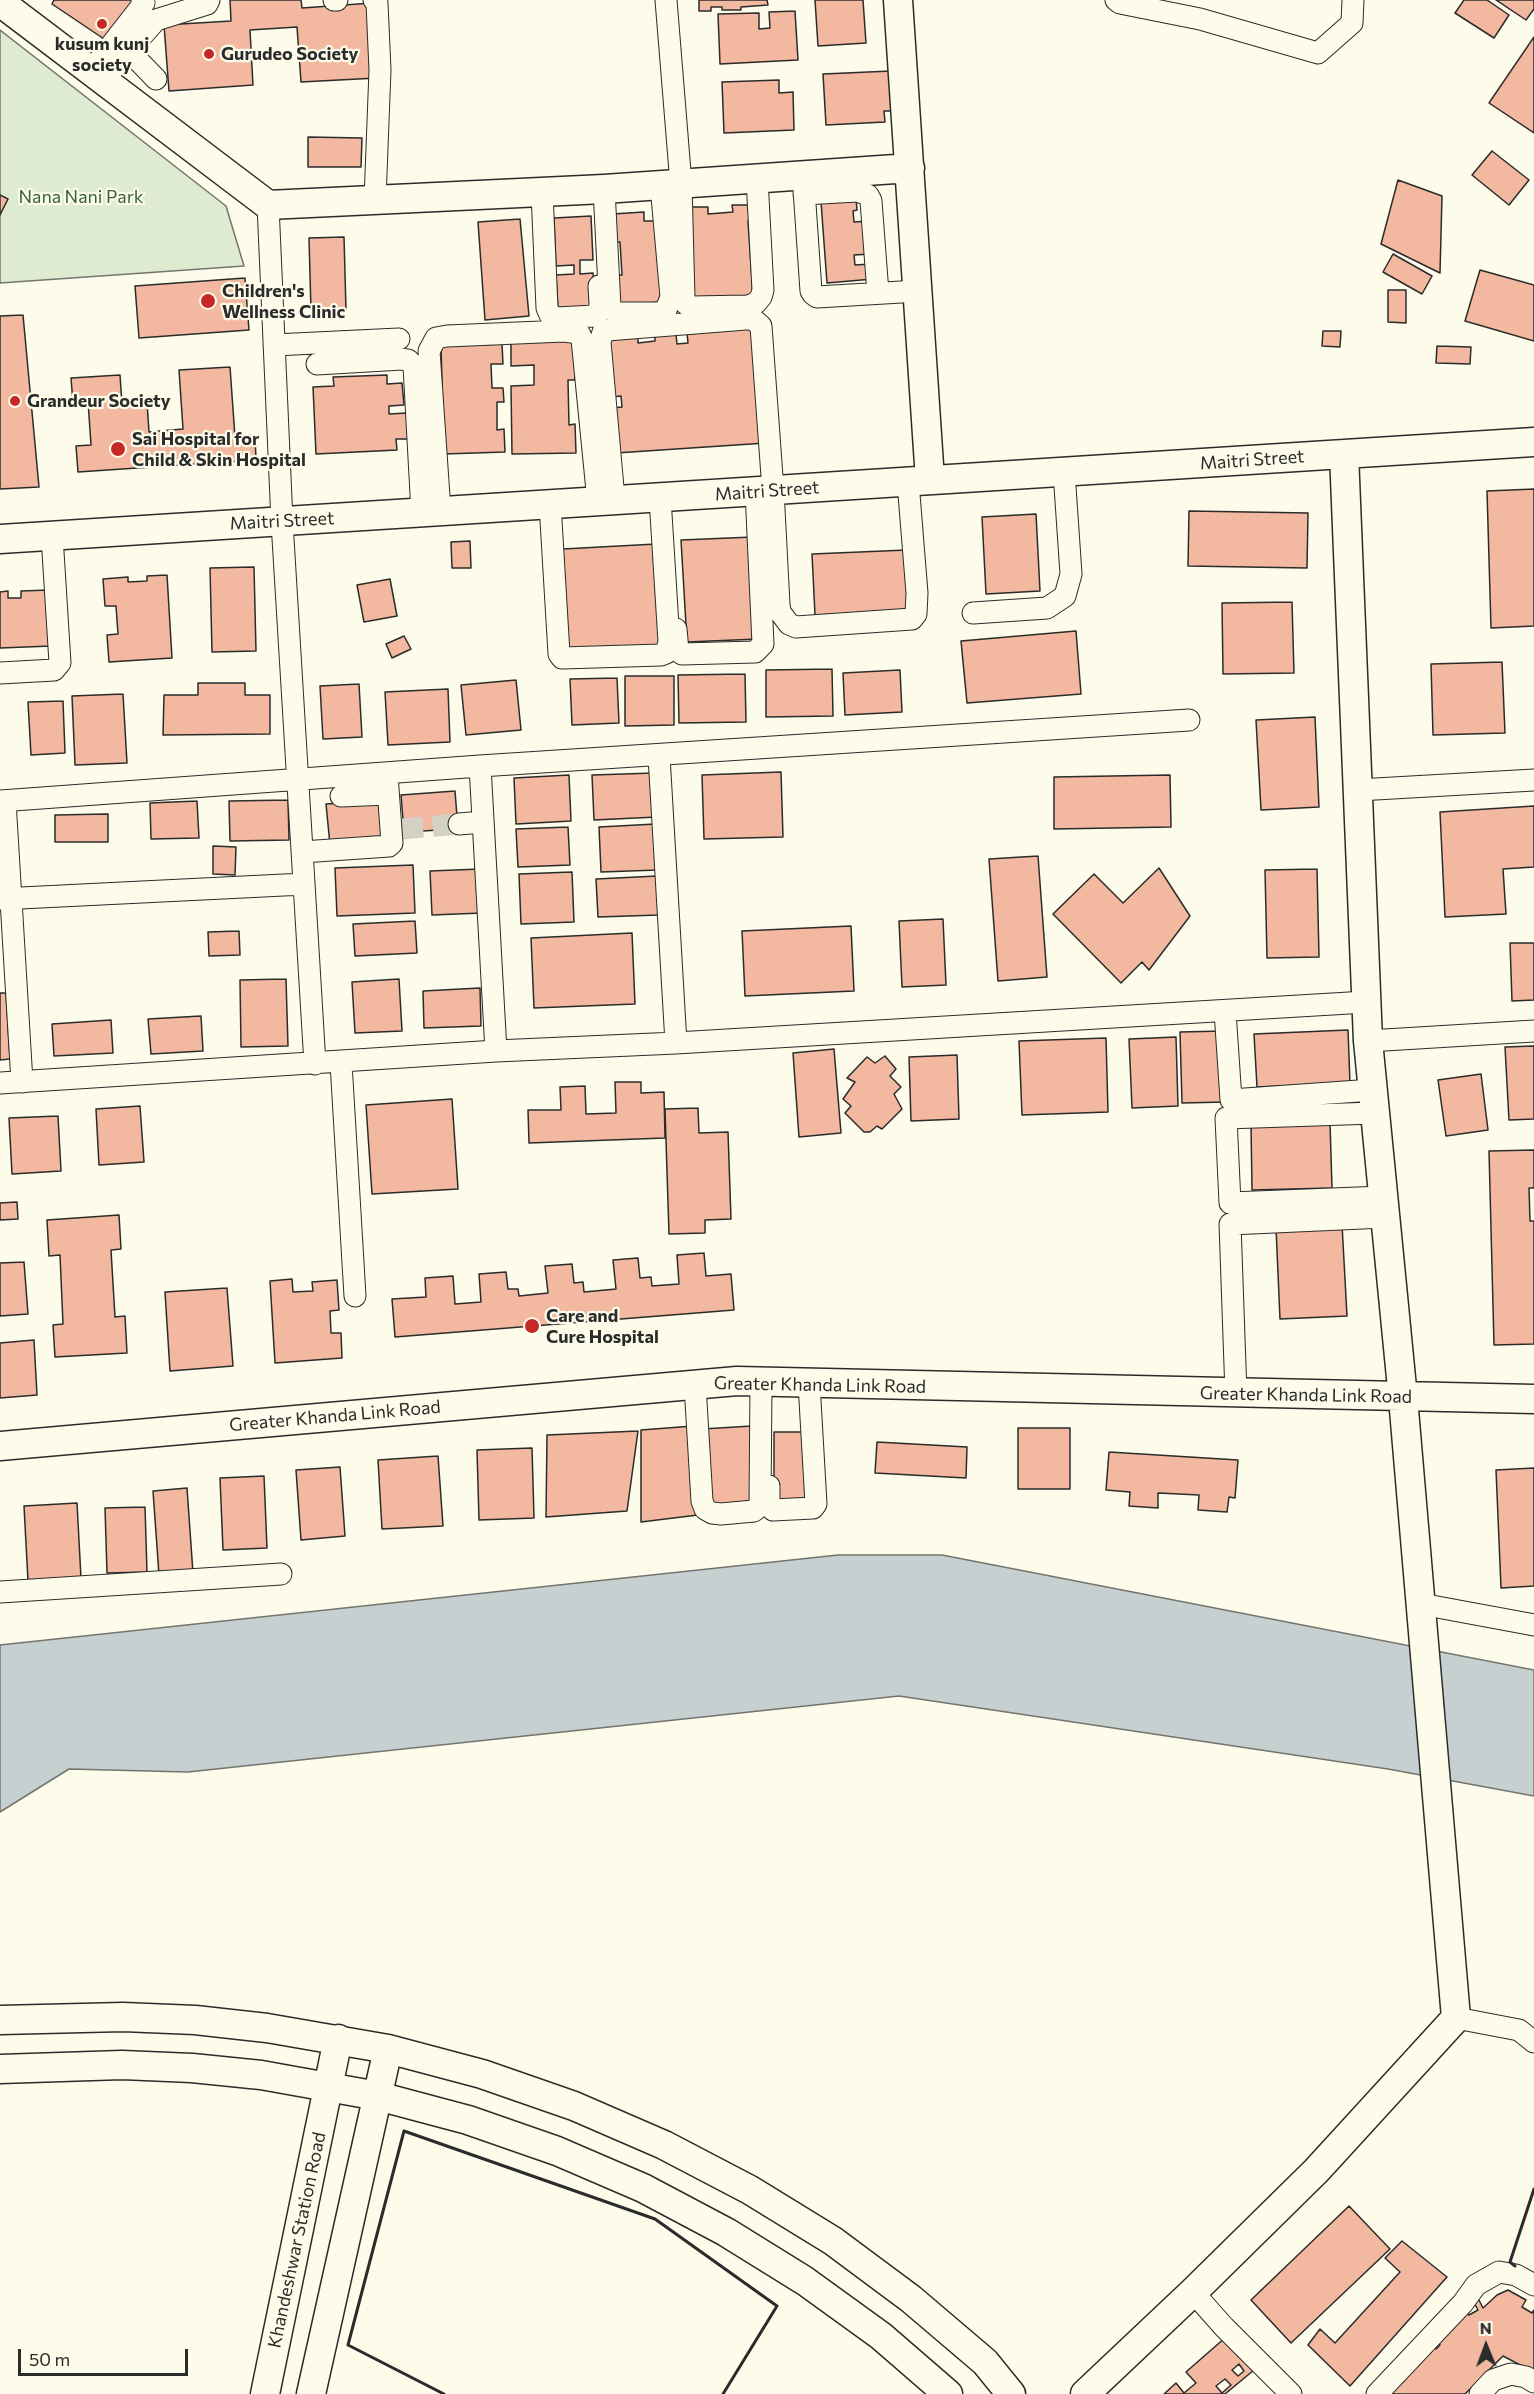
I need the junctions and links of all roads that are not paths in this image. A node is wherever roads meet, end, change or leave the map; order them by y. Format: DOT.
graph roads {
  1 [pos="142,0"];
  2 [pos="209,0"];
  3 [pos="374,0"];
  4 [pos="666,0"];
  5 [pos="898,0"];
  6 [pos="1116,0"];
  7 [pos="1353,0"];
  8 [pos="0,2"];
  9 [pos="129,51"];
  10 [pos="97,75"];
  11 [pos="156,79"];
  12 [pos="910,168"];
  13 [pos="757,179"];
  14 [pos="671,185"];
  15 [pos="804,185"];
  16 [pos="599,190"];
  17 [pos="537,193"];
  18 [pos="375,200"];
  19 [pos="268,205"];
  20 [pos="918,291"];
  21 [pos="878,293"];
  22 [pos="480,326"];
  23 [pos="399,339"];
  24 [pos="274,345"];
  25 [pos="317,364"];
  26 [pos="1534,442"];
  27 [pos="1344,454"];
  28 [pos="1064,472"];
  29 [pos="919,481"];
  30 [pos="765,490"];
  31 [pos="664,497"];
  32 [pos="606,500"];
  33 [pos="550,504"];
  34 [pos="431,512"];
  35 [pos="282,522"];
  36 [pos="52,536"];
  37 [pos="0,539"];
  38 [pos="973,613"];
  39 [pos="0,673"];
  40 [pos="1189,720"];
  41 [pos="660,756"];
  42 [pos="480,766"];
  43 [pos="1534,780"];
  44 [pos="298,781"];
  45 [pos="391,781"];
  46 [pos="1358,790"];
  47 [pos="341,796"];
  48 [pos="2,801"];
  49 [pos="483,822"];
  50 [pos="459,824"];
  51 [pos="402,829"];
  52 [pos="302,852"];
  53 [pos="304,884"];
  54 [pos="5,899"];
  55 [pos="6,931"];
  56 [pos="1366,1002"];
  57 [pos="1225,1011"];
  58 [pos="1534,1031"];
  59 [pos="1368,1041"];
  60 [pos="676,1043"];
  61 [pos="496,1052"];
  62 [pos="341,1063"];
  63 [pos="315,1064"];
  64 [pos="22,1082"];
  65 [pos="0,1083"];
  66 [pos="1374,1101"];
  67 [pos="1384,1207"];
  68 [pos="355,1296"];
  69 [pos="765,1382"];
  70 [pos="809,1383"];
  71 [pos="695,1385"];
  72 [pos="1236,1394"];
  73 [pos="1403,1398"];
  74 [pos="1534,1399"];
  75 [pos="0,1446"];
  76 [pos="281,1574"];
  77 [pos="0,1592"];
  78 [pos="1422,1618"];
  79 [pos="1534,1625"];
  80 [pos="1456,2018"];
  81 [pos="0,2020"];
  82 [pos="1529,2032"];
  83 [pos="338,2039"];
  84 [pos="388,2049"];
  85 [pos="0,2069"];
  86 [pos="329,2086"];
  87 [pos="378,2096"];
  88 [pos="1534,2285"];
  89 [pos="1193,2292"];
  90 [pos="1534,2382"];
  91 [pos="265,2394"];
  92 [pos="311,2394"];
  93 [pos="948,2394"];
  94 [pos="1011,2394"];
  95 [pos="1085,2394"];
  96 [pos="1291,2394"];
  97 [pos="1377,2394"];
  98 [pos="1480,2394"];
  1 -- 10 [label="street"];
  2 -- 9 [label="street"];
  3 -- 18 [label="street"];
  4 -- 14 [label="street"];
  5 -- 12 [label="street"];
  6 -- 7 [label="street"];
  8 -- 10 [label="street"];
  9 -- 10 [label="street"];
  9 -- 11 [label="street"];
  10 -- 19 [label="street"];
  12 -- 15 [label="street"];
  12 -- 20 [label="street"];
  13 -- 14 [label="street"];
  13 -- 14 [label="street"];
  13 -- 15 [label="street"];
  14 -- 16 [label="street"];
  14 -- 16 [label="street"];
  15 -- 21 [label="street"];
  15 -- 21 [label="street"];
  16 -- 17 [label="street"];
  16 -- 17 [label="street"];
  17 -- 18 [label="street"];
  17 -- 22 [label="street"];
  18 -- 19 [label="street"];
  19 -- 24 [label="street"];
  20 -- 21 [label="street"];
  20 -- 29 [label="street"];
  23 -- 24 [label="street"];
  24 -- 35 [label="street"];
  25 -- 34 [label="street"];
  26 -- 27 [label="street, Maitri Street"];
  27 -- 28 [label="street, Maitri Street"];
  27 -- 46 [label="street"];
  28 -- 29 [label="street, Maitri Street"];
  28 -- 38 [label="street"];
  29 -- 30 [label="street, Maitri Street"];
  29 -- 30 [label="street"];
  30 -- 31 [label="street, Maitri Street"];
  30 -- 31 [label="street"];
  30 -- 32 [label="street"];
  31 -- 32 [label="street, Maitri Street"];
  31 -- 33 [label="street"];
  32 -- 33 [label="street, Maitri Street"];
  32 -- 34 [label="street"];
  33 -- 34 [label="street, Maitri Street"];
  34 -- 35 [label="street, Maitri Street"];
  35 -- 36 [label="street, Maitri Street"];
  35 -- 44 [label="street"];
  36 -- 37 [label="street, Maitri Street"];
  36 -- 39 [label="street"];
  40 -- 41 [label="street"];
  41 -- 42 [label="street"];
  41 -- 60 [label="street"];
  42 -- 45 [label="street"];
  42 -- 49 [label="street"];
  43 -- 46 [label="street"];
  44 -- 45 [label="street"];
  44 -- 48 [label="street"];
  44 -- 52 [label="street"];
  45 -- 47 [label="street"];
  45 -- 51 [label="street"];
  45 -- 52 [label="street"];
  46 -- 56 [label="street"];
  48 -- 54 [label="street"];
  49 -- 50 [label="street"];
  49 -- 61 [label="street"];
  52 -- 53 [label="street"];
  53 -- 54 [label="street"];
  53 -- 63 [label="street"];
  54 -- 55 [label="street"];
  55 -- 64 [label="street"];
  56 -- 57 [label="street"];
  56 -- 59 [label="street"];
  57 -- 60 [label="street"];
  57 -- 66 [label="street"];
  58 -- 59 [label="street"];
  59 -- 66 [label="street"];
  60 -- 61 [label="street"];
  61 -- 62 [label="street"];
  62 -- 63 [label="street"];
  62 -- 68 [label="street"];
  63 -- 64 [label="street"];
  64 -- 65 [label="street"];
  66 -- 67 [label="street"];
  66 -- 67 [label="street"];
  67 -- 72 [label="street"];
  67 -- 73 [label="street"];
  69 -- 70 [label="street, Greater Khanda Link Road"];
  69 -- 70 [label="street"];
  69 -- 71 [label="street, Greater Khanda Link Road"];
  69 -- 71 [label="street"];
  70 -- 72 [label="street, Greater Khanda Link Road"];
  71 -- 75 [label="street, Greater Khanda Link Road"];
  72 -- 73 [label="street, Greater Khanda Link Road"];
  73 -- 74 [label="street, Greater Khanda Link Road"];
  73 -- 78 [label="street"];
  76 -- 77 [label="street"];
  78 -- 79 [label="street"];
  78 -- 80 [label="street"];
  80 -- 82 [label="street"];
  80 -- 89 [label="street"];
  81 -- 83 [label="street"];
  83 -- 84 [label="street"];
  83 -- 86 [label="street, Khandeshwar Station Road"];
  84 -- 87 [label="street"];
  84 -- 94 [label="street"];
  85 -- 86 [label="street"];
  86 -- 87 [label="street"];
  86 -- 91 [label="street, Khandeshwar Station Road"];
  87 -- 92 [label="street"];
  87 -- 93 [label="street"];
  88 -- 97 [label="street"];
  89 -- 95 [label="street"];
  89 -- 96 [label="street"];
  90 -- 98 [label="street"];
}
